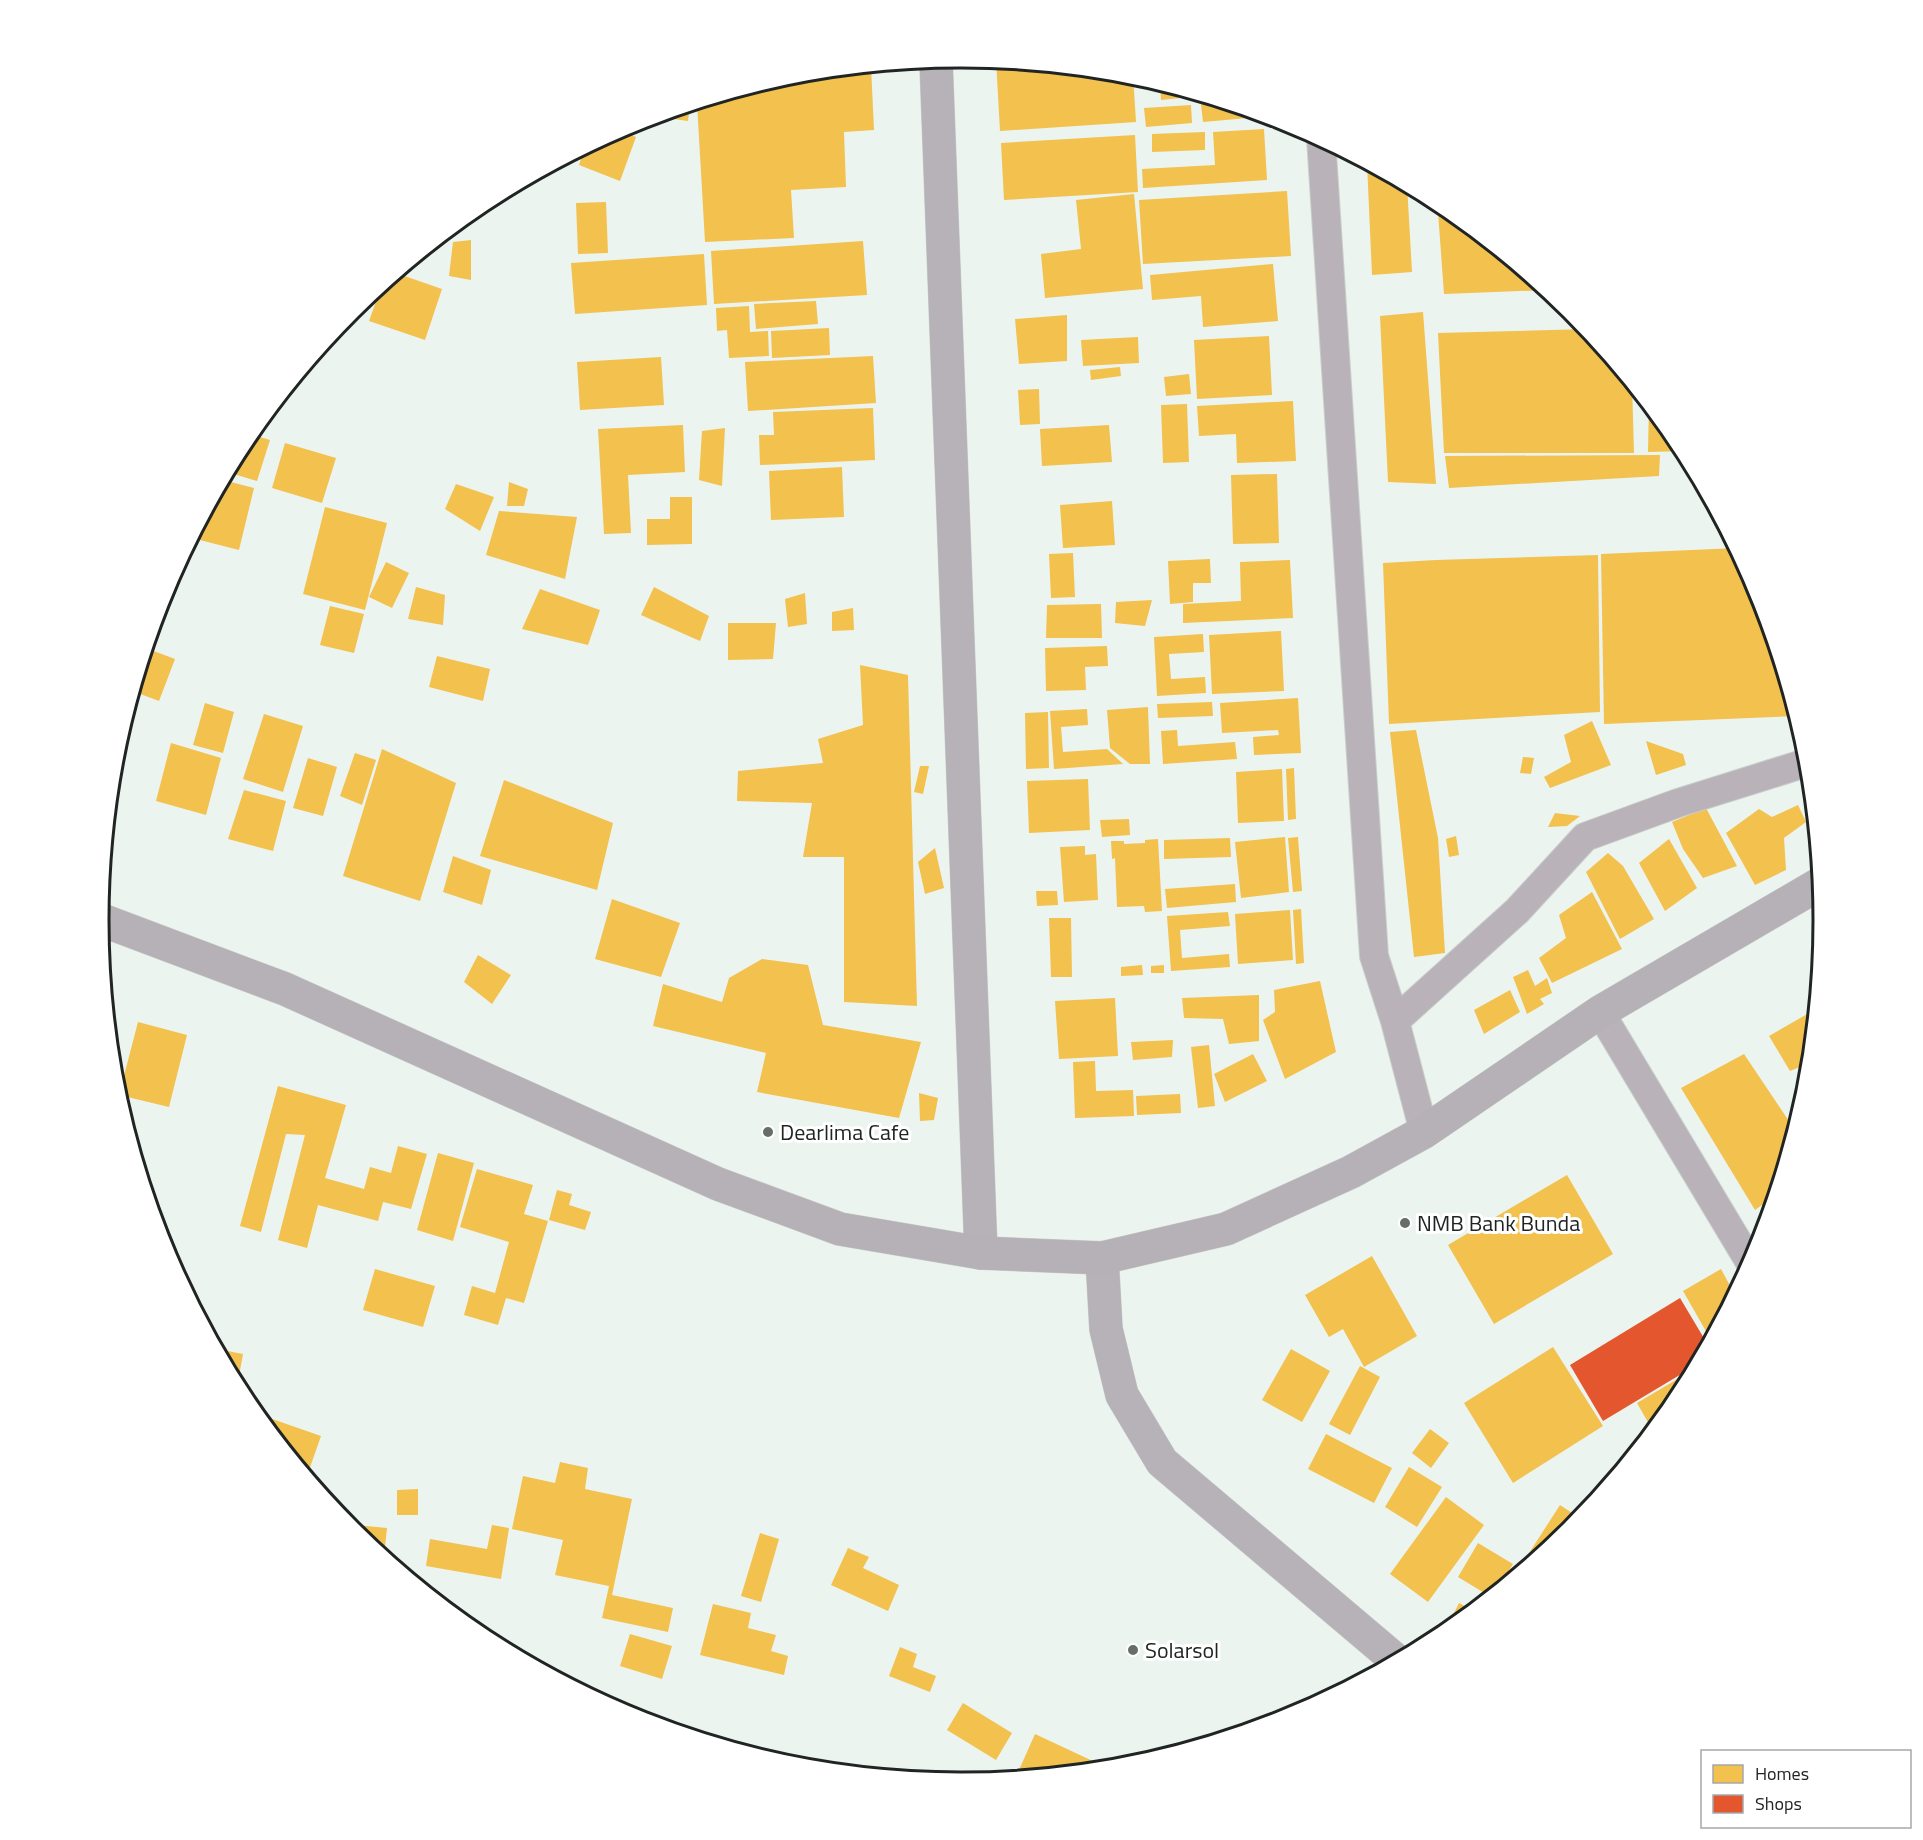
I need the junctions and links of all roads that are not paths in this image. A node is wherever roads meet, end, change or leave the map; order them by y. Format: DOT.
graph roads {
  1 [pos="936,68"];
  2 [pos="1322,147"];
  3 [pos="1800,765"];
  4 [pos="1813,888"];
  5 [pos="109,923"];
  6 [pos="1600,1012"];
  7 [pos="1395,1021"];
  8 [pos="1424,1132"];
  9 [pos="981,1253"];
  10 [pos="1745,1254"];
  11 [pos="1102,1258"];
  12 [pos="1391,1656"];
  1 -- 9 [label="main road"];
  2 -- 7 [label="street"];
  3 -- 7 [label="street"];
  4 -- 6 [label="highway"];
  5 -- 9 [label="highway"];
  6 -- 8 [label="highway"];
  6 -- 10 [label="street"];
  7 -- 8 [label="street"];
  8 -- 11 [label="highway"];
  9 -- 11 [label="highway"];
  11 -- 12 [label="main road"];
}
